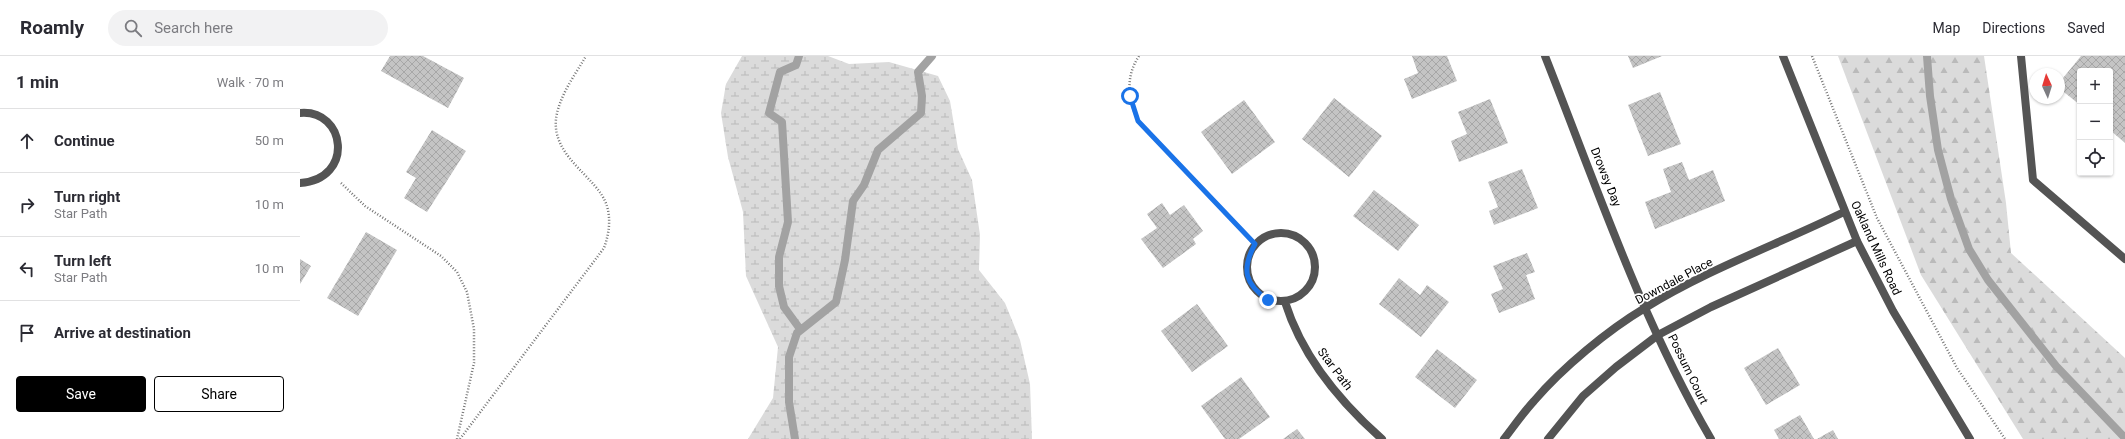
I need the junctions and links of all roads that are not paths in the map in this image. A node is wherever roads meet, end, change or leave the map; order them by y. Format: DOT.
graph roads {
  1 [pos="1545,56"];
  2 [pos="1783,56"];
  3 [pos="2021,56"];
  4 [pos="300,113"];
  5 [pos="300,183"];
  6 [pos="1844,212"];
  7 [pos="1857,241"];
  8 [pos="2125,259"];
  9 [pos="1285,302"];
  10 [pos="1645,308"];
  11 [pos="1658,335"];
  12 [pos="1382,439"];
  13 [pos="1504,439"];
  14 [pos="1548,439"];
  15 [pos="1712,439"];
  16 [pos="1970,439"];
  1 -- 10 [label="street, Drowsy Day"];
  2 -- 6 [label="street, Oakland Mills Road"];
  3 -- 8 [label="street"];
  4 -- 5 [label="street"];
  6 -- 7 [label="street, Oakland Mills Road"];
  6 -- 10 [label="street, Downdale Place"];
  7 -- 11 [label="street"];
  7 -- 16 [label="street, Oakland Mills Road"];
  9 -- 9 [label="street"];
  9 -- 12 [label="street, Star Path"];
  10 -- 11 [label="street, Possum Court"];
  10 -- 13 [label="street, Downdale Place"];
  11 -- 14 [label="street"];
  11 -- 15 [label="street, Possum Court"];
}
